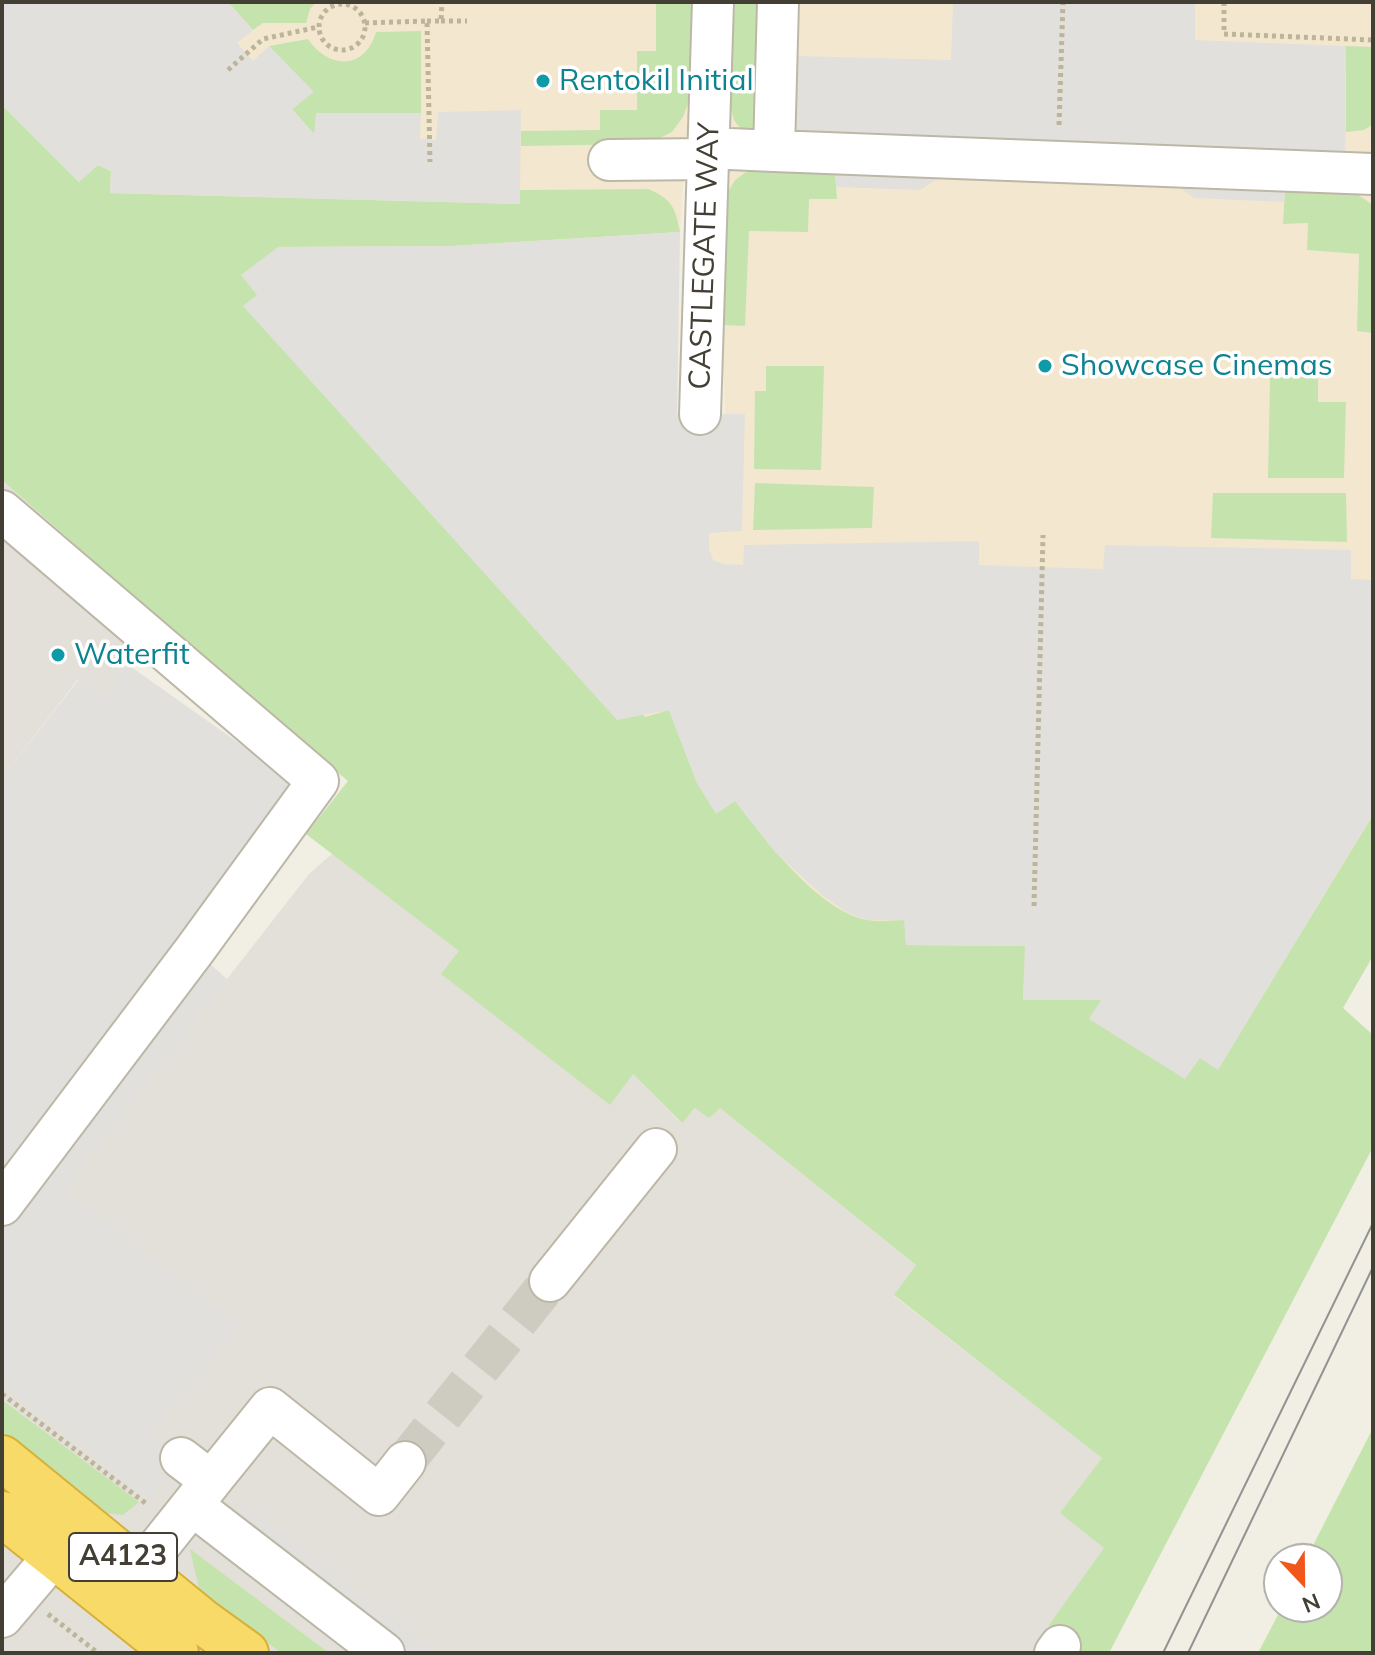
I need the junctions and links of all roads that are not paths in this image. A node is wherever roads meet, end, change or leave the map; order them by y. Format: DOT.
graph roads {
  1 [pos="713,2"];
  2 [pos="778,2"];
  3 [pos="774,151"];
  4 [pos="708,154"];
  5 [pos="609,160"];
  6 [pos="1373,174"];
  7 [pos="700,414"];
  8 [pos="2,511"];
  9 [pos="656,1149"];
  10 [pos="2,1205"];
  11 [pos="550,1281"];
  12 [pos="2,1458"];
  13 [pos="405,1462"];
  14 [pos="189,1493"];
  15 [pos="2,1514"];
  16 [pos="53,1557"];
  17 [pos="140,1570"];
  18 [pos="2,1617"];
  19 [pos="176,1653"];
  20 [pos="246,1653"];
  21 [pos="384,1653"];
  1 -- 4 [label="street, CASTLEGATE WAY"];
  2 -- 3 [label="street"];
  3 -- 4 [label="street"];
  3 -- 6 [label="street"];
  4 -- 5 [label="street"];
  4 -- 7 [label="street, CASTLEGATE WAY"];
  8 -- 10 [label="street"];
  9 -- 11 [label="street"];
  12 -- 17 [label="highway, A4123"];
  13 -- 14 [label="street"];
  14 -- 17 [label="street"];
  14 -- 21 [label="street"];
  15 -- 16 [label="highway, A4123"];
  16 -- 18 [label="street"];
  16 -- 19 [label="highway, A4123"];
  17 -- 20 [label="highway, A4123"];
}
